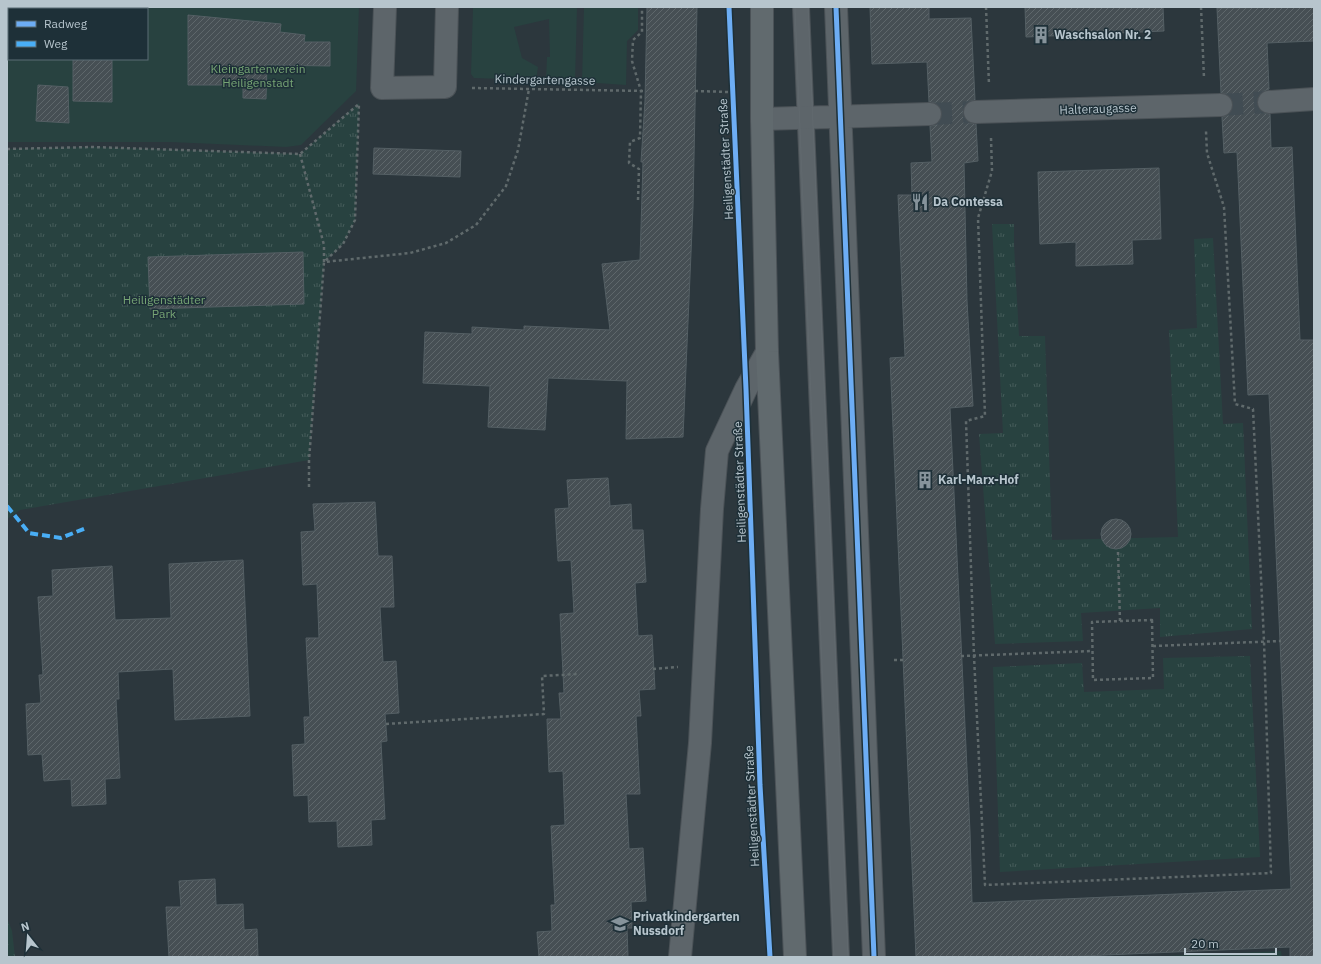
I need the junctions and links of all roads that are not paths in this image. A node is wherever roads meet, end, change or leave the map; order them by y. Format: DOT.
graph roads {
  1 [pos="385,7"];
  2 [pos="446,7"];
  3 [pos="762,7"];
  4 [pos="801,7"];
  5 [pos="836,7"];
  6 [pos="1314,99"];
  7 [pos="1269,102"];
  8 [pos="1213,105"];
  9 [pos="982,112"];
  10 [pos="930,114"];
  11 [pos="840,117"];
  12 [pos="762,119"];
  13 [pos="806,119"];
  14 [pos="767,352"];
  15 [pos="680,957"];
  16 [pos="795,957"];
  17 [pos="841,957"];
  18 [pos="874,957"];
  1 -- 2 [label="street"];
  3 -- 12 [label="main road"];
  4 -- 13 [label="lane"];
  5 -- 11 [label="street"];
  6 -- 7 [label="street"];
  8 -- 9 [label="street, Halteraugasse"];
  10 -- 11 [label="street"];
  11 -- 13 [label="street"];
  11 -- 18 [label="street"];
  12 -- 13 [label="street"];
  12 -- 14 [label="main road"];
  13 -- 17 [label="lane"];
  14 -- 15 [label="street, Heiligenstädter Straße"];
  14 -- 16 [label="main road"];
}
